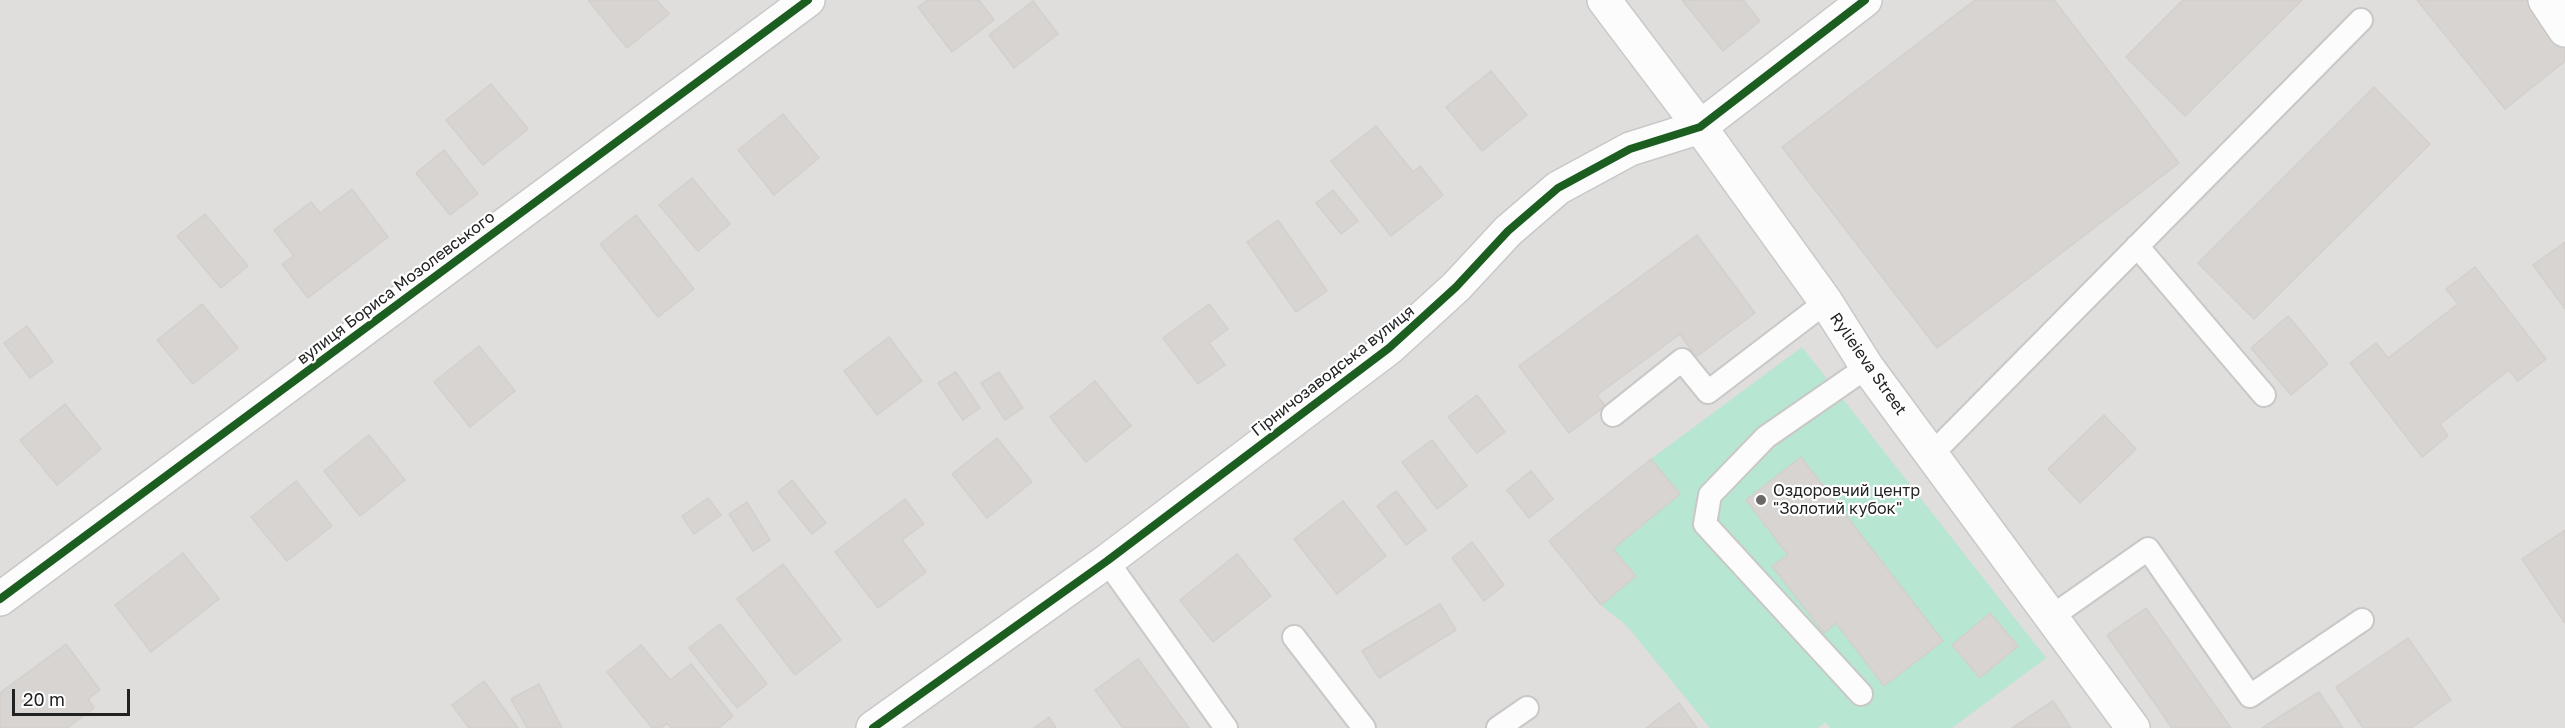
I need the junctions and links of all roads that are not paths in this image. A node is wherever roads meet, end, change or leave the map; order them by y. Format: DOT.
graph roads {
  1 [pos="808,0"];
  2 [pos="1604,0"];
  3 [pos="1865,0"];
  4 [pos="2545,0"];
  5 [pos="2361,20"];
  6 [pos="2565,30"];
  7 [pos="1700,127"];
  8 [pos="2137,246"];
  9 [pos="1826,302"];
  10 [pos="1867,367"];
  11 [pos="2264,395"];
  12 [pos="1613,415"];
  13 [pos="1932,454"];
  14 [pos="1107,561"];
  15 [pos="0,599"];
  16 [pos="2050,617"];
  17 [pos="2362,620"];
  18 [pos="1294,637"];
  19 [pos="1861,694"];
  20 [pos="1527,708"];
  21 [pos="873,728"];
  22 [pos="1226,728"];
  23 [pos="1364,728"];
  24 [pos="1498,728"];
  25 [pos="2133,728"];
  1 -- 15 [label="street, вулиця Бориса Мозолевського"];
  2 -- 7 [label="street, Rylieieva Street"];
  3 -- 7 [label="street, Гірничозаводська вулиця"];
  4 -- 6 [label="street"];
  5 -- 8 [label="lane"];
  7 -- 9 [label="street, Rylieieva Street"];
  7 -- 14 [label="street, Гірничозаводська вулиця"];
  8 -- 11 [label="lane"];
  8 -- 13 [label="lane"];
  9 -- 10 [label="street, Rylieieva Street"];
  9 -- 12 [label="lane"];
  10 -- 13 [label="street, Rylieieva Street"];
  10 -- 19 [label="lane"];
  13 -- 16 [label="street, Rylieieva Street"];
  14 -- 21 [label="street, Гірничозаводська вулиця"];
  14 -- 22 [label="lane"];
  16 -- 17 [label="lane"];
  16 -- 25 [label="street, Rylieieva Street"];
  18 -- 23 [label="lane"];
  20 -- 24 [label="lane"];
}
